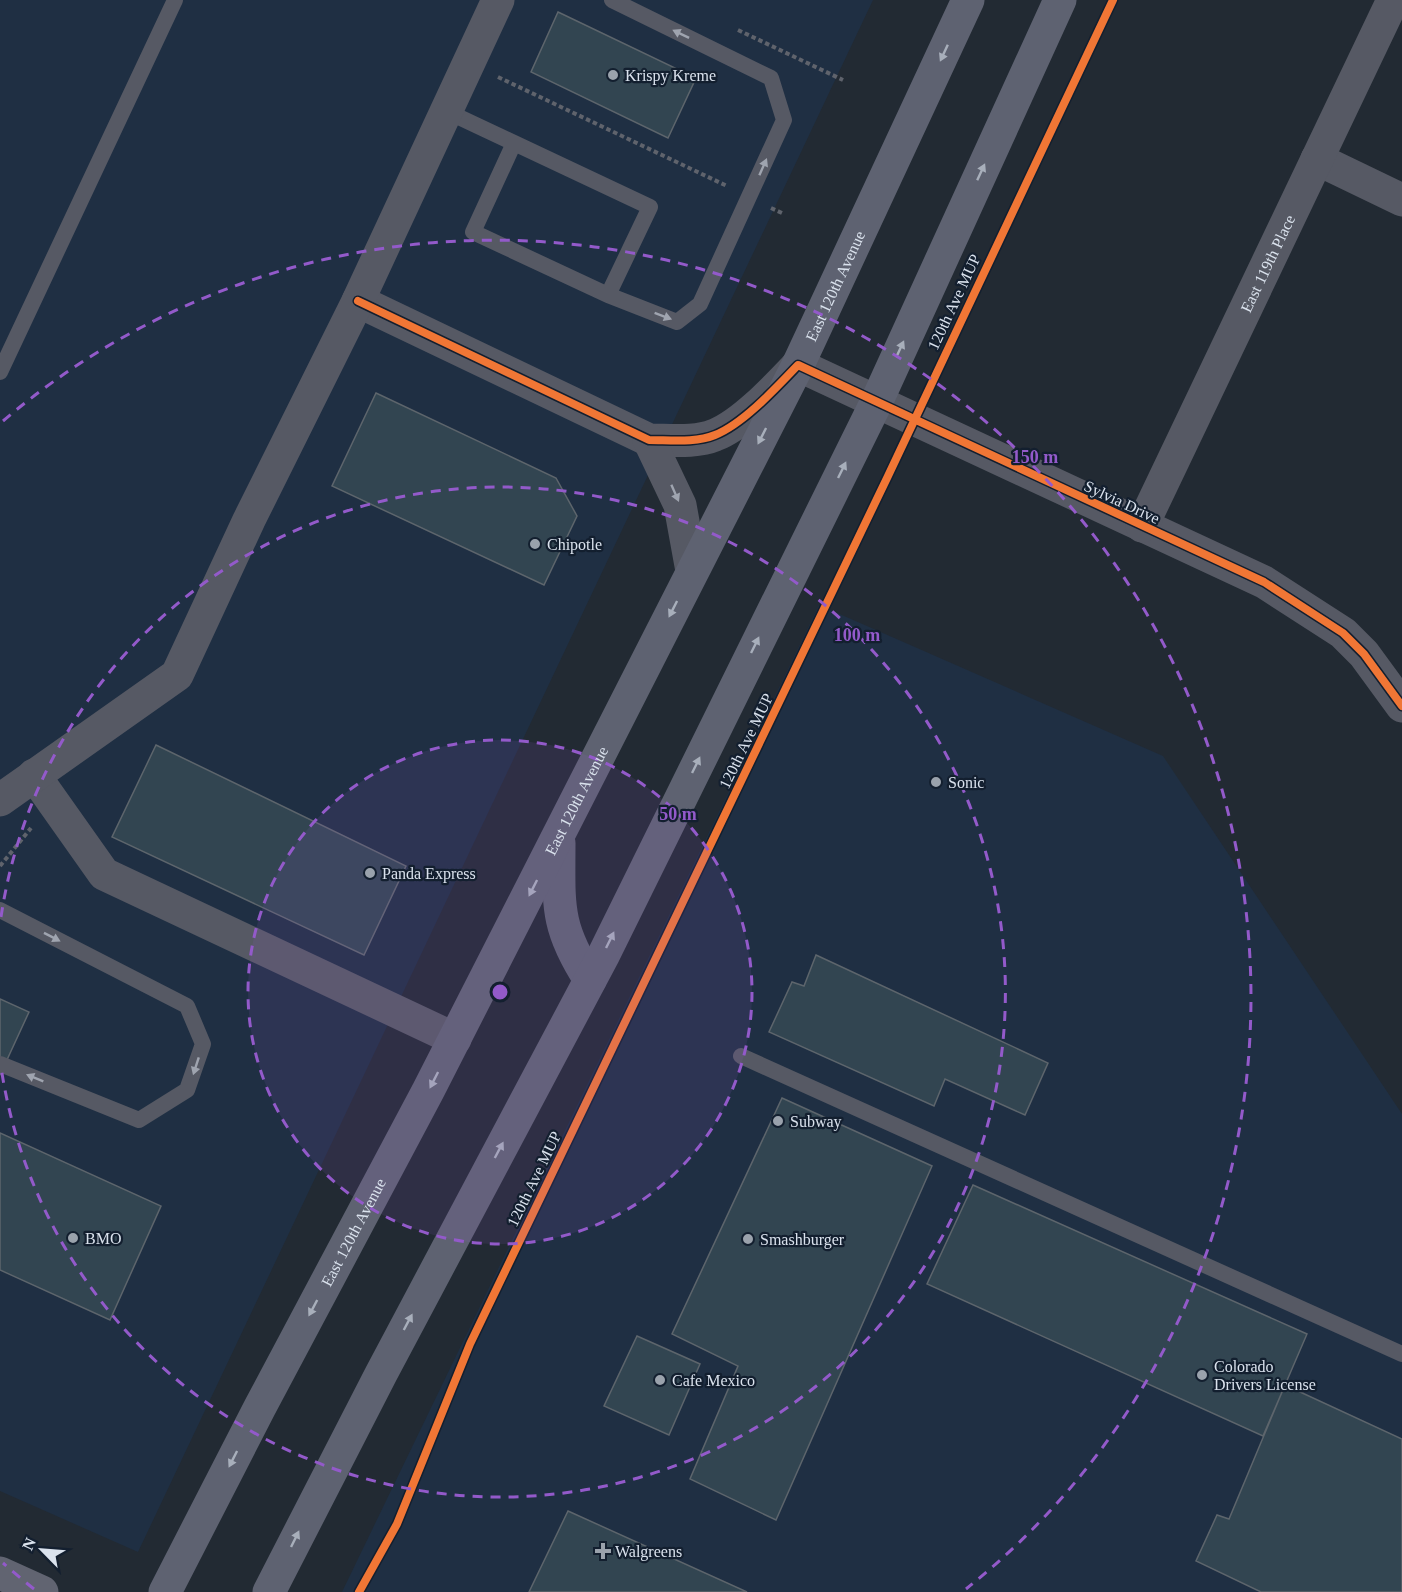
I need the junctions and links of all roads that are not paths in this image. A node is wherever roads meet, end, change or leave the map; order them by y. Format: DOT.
graph roads {
  1 [pos="176,0"];
  2 [pos="498,0"];
  3 [pos="612,0"];
  4 [pos="968,0"];
  5 [pos="1060,0"];
  6 [pos="1393,0"];
  7 [pos="446,111"];
  8 [pos="513,143"];
  9 [pos="1317,159"];
  10 [pos="1402,200"];
  11 [pos="608,295"];
  12 [pos="358,302"];
  13 [pos="798,365"];
  14 [pos="0,372"];
  15 [pos="876,402"];
  16 [pos="650,440"];
  17 [pos="1142,526"];
  18 [pos="692,572"];
  19 [pos="1402,706"];
  20 [pos="34,775"];
  21 [pos="0,800"];
  22 [pos="559,836"];
  23 [pos="0,910"];
  24 [pos="590,980"];
  25 [pos="455,1039"];
  26 [pos="741,1056"];
  27 [pos="0,1064"];
  28 [pos="1402,1354"];
  29 [pos="0,1573"];
  30 [pos="42,1592"];
  31 [pos="165,1592"];
  32 [pos="269,1592"];
  1 -- 14 [label="lane"];
  2 -- 7 [label="street"];
  11 -- 3 [label="lane, one-way"];
  4 -- 13 [label="main road, East 120th Avenue, one-way"];
  15 -- 5 [label="main road, one-way"];
  6 -- 9 [label="street, East 119th Place"];
  7 -- 8 [label="lane"];
  7 -- 12 [label="street"];
  8 -- 11 [label="lane"];
  8 -- 11 [label="lane"];
  9 -- 10 [label="street"];
  9 -- 17 [label="street, East 119th Place"];
  12 -- 16 [label="street"];
  12 -- 20 [label="street"];
  13 -- 15 [label="street, Sylvia Drive"];
  13 -- 16 [label="street"];
  13 -- 18 [label="main road, East 120th Avenue, one-way"];
  15 -- 17 [label="street, Sylvia Drive"];
  24 -- 15 [label="main road, one-way"];
  16 -- 18 [label="street, one-way"];
  17 -- 19 [label="street, Sylvia Drive"];
  18 -- 22 [label="main road, East 120th Avenue, one-way"];
  20 -- 21 [label="street"];
  20 -- 25 [label="street"];
  22 -- 24 [label="main road"];
  22 -- 25 [label="main road, East 120th Avenue, one-way"];
  23 -- 27 [label="lane, one-way"];
  32 -- 24 [label="main road, one-way"];
  25 -- 31 [label="main road, East 120th Avenue, one-way"];
  26 -- 28 [label="lane"];
  29 -- 30 [label="main road"];
}
